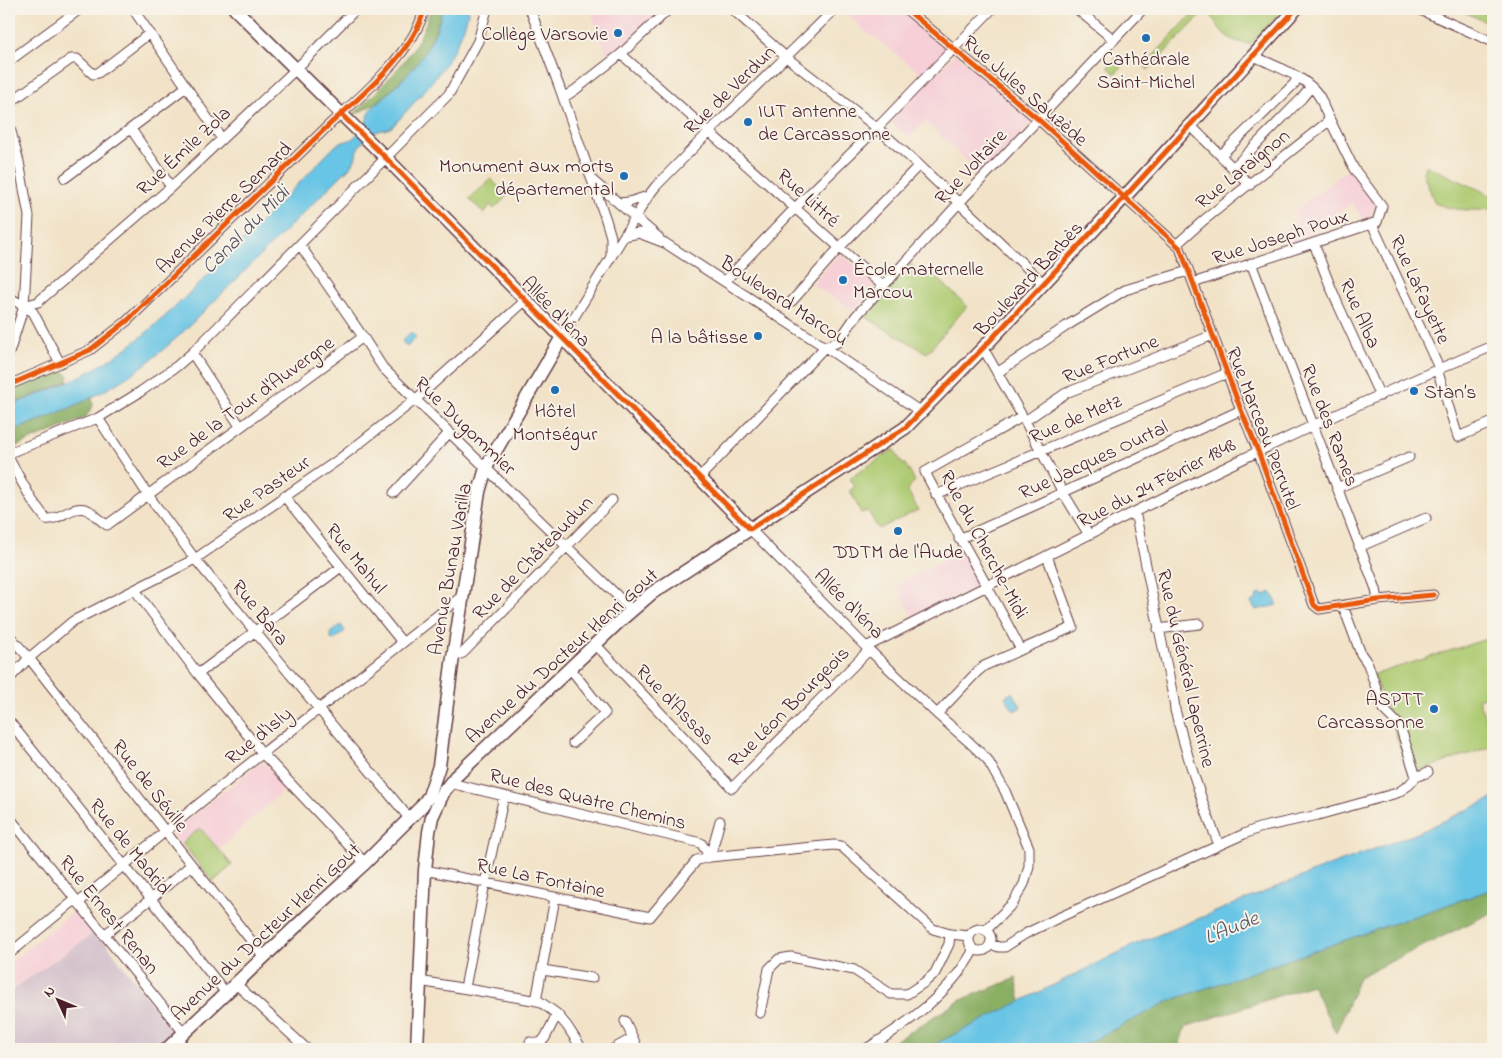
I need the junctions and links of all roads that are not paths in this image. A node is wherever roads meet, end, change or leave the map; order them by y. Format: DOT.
graph roads {
  1 [pos="80,9"];
  2 [pos="133,9"];
  3 [pos="235,9"];
  4 [pos="356,9"];
  5 [pos="424,9"];
  6 [pos="488,9"];
  7 [pos="530,9"];
  8 [pos="669,9"];
  9 [pos="732,9"];
  10 [pos="835,9"];
  11 [pos="906,9"];
  12 [pos="992,9"];
  13 [pos="1078,9"];
  14 [pos="1143,9"];
  15 [pos="1296,9"];
  16 [pos="1418,9"];
  17 [pos="150,33"];
  18 [pos="1114,40"];
  19 [pos="1493,42"];
  20 [pos="954,48"];
  21 [pos="621,54"];
  22 [pos="1255,55"];
  23 [pos="786,57"];
  24 [pos="9,61"];
  25 [pos="296,69"];
  26 [pos="1298,77"];
  27 [pos="186,87"];
  28 [pos="1311,87"];
  29 [pos="563,98"];
  30 [pos="9,103"];
  31 [pos="343,116"];
  32 [pos="1038,119"];
  33 [pos="1330,120"];
  34 [pos="9,124"];
  35 [pos="1191,126"];
  36 [pos="877,128"];
  37 [pos="131,129"];
  38 [pos="709,132"];
  39 [pos="222,139"];
  40 [pos="1221,156"];
  41 [pos="386,158"];
  42 [pos="919,165"];
  43 [pos="1233,168"];
  44 [pos="65,178"];
  45 [pos="592,180"];
  46 [pos="1250,185"];
  47 [pos="171,187"];
  48 [pos="649,196"];
  49 [pos="1125,197"];
  50 [pos="619,203"];
  51 [pos="959,203"];
  52 [pos="795,208"];
  53 [pos="635,217"];
  54 [pos="1374,223"];
  55 [pos="624,236"];
  56 [pos="665,243"];
  57 [pos="1314,243"];
  58 [pos="1177,244"];
  59 [pos="300,245"];
  60 [pos="840,247"];
  61 [pos="611,257"];
  62 [pos="1251,263"];
  63 [pos="1188,271"];
  64 [pos="725,281"];
  65 [pos="1043,283"];
  66 [pos="1193,283"];
  67 [pos="883,286"];
  68 [pos="9,297"];
  69 [pos="526,300"];
  70 [pos="792,301"];
  71 [pos="24,306"];
  72 [pos="1213,335"];
  73 [pos="363,337"];
  74 [pos="562,337"];
  75 [pos="1493,346"];
  76 [pos="826,347"];
  77 [pos="983,348"];
  78 [pos="9,353"];
  79 [pos="192,353"];
  80 [pos="60,363"];
  81 [pos="1438,369"];
  82 [pos="997,373"];
  83 [pos="1227,373"];
  84 [pos="9,385"];
  85 [pos="1380,396"];
  86 [pos="415,400"];
  87 [pos="1241,410"];
  88 [pos="917,415"];
  89 [pos="98,418"];
  90 [pos="1024,419"];
  91 [pos="1493,422"];
  92 [pos="240,426"];
  93 [pos="1312,426"];
  94 [pos="449,433"];
  95 [pos="1041,451"];
  96 [pos="1258,451"];
  97 [pos="9,453"];
  98 [pos="1409,457"];
  99 [pos="9,459"];
  100 [pos="486,468"];
  101 [pos="700,478"];
  102 [pos="1337,488"];
  103 [pos="1064,492"];
  104 [pos="394,493"];
  105 [pos="148,495"];
  106 [pos="936,495"];
  107 [pos="284,496"];
  108 [pos="612,500"];
  109 [pos="1135,512"];
  110 [pos="1426,518"];
  111 [pos="750,529"];
  112 [pos="1089,535"];
  113 [pos="959,539"];
  114 [pos="1359,546"];
  115 [pos="566,547"];
  116 [pos="1046,556"];
  117 [pos="195,559"];
  118 [pos="341,567"];
  119 [pos="987,586"];
  120 [pos="135,590"];
  121 [pos="1433,595"];
  122 [pos="462,596"];
  123 [pos="1378,600"];
  124 [pos="1343,606"];
  125 [pos="632,610"];
  126 [pos="1199,624"];
  127 [pos="1158,629"];
  128 [pos="254,632"];
  129 [pos="9,635"];
  130 [pos="402,642"];
  131 [pos="596,644"];
  132 [pos="867,648"];
  133 [pos="1021,650"];
  134 [pos="453,657"];
  135 [pos="29,658"];
  136 [pos="570,668"];
  137 [pos="198,674"];
  138 [pos="9,679"];
  139 [pos="318,709"];
  140 [pos="936,714"];
  141 [pos="9,721"];
  142 [pos="572,743"];
  143 [pos="263,754"];
  144 [pos="439,766"];
  145 [pos="1428,772"];
  146 [pos="1416,777"];
  147 [pos="453,779"];
  148 [pos="732,788"];
  149 [pos="504,796"];
  150 [pos="431,813"];
  151 [pos="9,817"];
  152 [pos="409,818"];
  153 [pos="720,821"];
  154 [pos="166,831"];
  155 [pos="1220,845"];
  156 [pos="710,857"];
  157 [pos="365,863"];
  158 [pos="124,865"];
  159 [pos="191,865"];
  160 [pos="424,870"];
  161 [pos="485,883"];
  162 [pos="556,898"];
  163 [pos="151,899"];
  164 [pos="77,902"];
  165 [pos="986,930"];
  166 [pos="950,934"];
  167 [pos="104,935"];
  168 [pos="969,936"];
  169 [pos="990,944"];
  170 [pos="974,949"];
  171 [pos="9,954"];
  172 [pos="264,957"];
  173 [pos="543,970"];
  174 [pos="592,978"];
  175 [pos="419,981"];
  176 [pos="236,984"];
  177 [pos="465,988"];
  178 [pos="226,993"];
  179 [pos="536,1001"];
  180 [pos="760,1013"];
  181 [pos="557,1014"];
  182 [pos="625,1021"];
  183 [pos="184,1033"];
  184 [pos="633,1038"];
  185 [pos="530,1042"];
  186 [pos="167,1049"];
  187 [pos="307,1049"];
  188 [pos="417,1049"];
  189 [pos="582,1049"];
  190 [pos="613,1049"];
  191 [pos="638,1049"];
  192 [pos="866,1049"];
  1 -- 24 [label="street"];
  2 -- 17 [label="street"];
  3 -- 25 [label="main road, Allée d'Iéna"];
  4 -- 25 [label="street, Rue Émile Zola"];
  5 -- 31 [label="street, Avenue Pierre Semard"];
  6 -- 41 [label="street"];
  7 -- 29 [label="street"];
  8 -- 21 [label="street"];
  9 -- 23 [label="street"];
  10 -- 23 [label="street, Rue de Verdun"];
  11 -- 20 [label="street, Rue Jules Sauzède"];
  12 -- 20 [label="street"];
  13 -- 18 [label="street"];
  14 -- 18 [label="street, Rue Voltaire"];
  15 -- 22 [label="main road, Boulevard Barbès"];
  16 -- 19 [label="street"];
  17 -- 27 [label="street"];
  17 -- 30 [label="street"];
  18 -- 32 [label="street, Rue Voltaire"];
  20 -- 32 [label="street, Rue Jules Sauzède"];
  20 -- 36 [label="street"];
  21 -- 29 [label="street"];
  21 -- 38 [label="street, Rue Littré"];
  22 -- 26 [label="street"];
  22 -- 35 [label="main road, Boulevard Barbès"];
  23 -- 36 [label="street"];
  23 -- 38 [label="street, Rue de Verdun"];
  25 -- 31 [label="main road, Allée d'Iéna"];
  25 -- 39 [label="street, Rue Émile Zola"];
  26 -- 28 [label="street"];
  26 -- 40 [label="street"];
  27 -- 37 [label="street"];
  27 -- 39 [label="street"];
  28 -- 33 [label="street"];
  28 -- 43 [label="street"];
  29 -- 45 [label="street"];
  31 -- 41 [label="main road, Allée d'Iéna"];
  31 -- 80 [label="street, Avenue Pierre Semard"];
  32 -- 49 [label="street, Rue Jules Sauzède"];
  32 -- 51 [label="street, Rue Voltaire"];
  33 -- 46 [label="street, Rue Laraignon"];
  33 -- 54 [label="street"];
  34 -- 71 [label="street"];
  35 -- 40 [label="street"];
  35 -- 49 [label="main road, Boulevard Barbès"];
  36 -- 42 [label="street"];
  36 -- 52 [label="street"];
  37 -- 44 [label="street"];
  37 -- 47 [label="street"];
  38 -- 48 [label="street, Rue de Verdun"];
  38 -- 52 [label="street, Rue Littré"];
  39 -- 47 [label="street, Rue Émile Zola"];
  40 -- 43 [label="street"];
  41 -- 59 [label="street"];
  41 -- 69 [label="main road, Allée d'Iéna"];
  42 -- 51 [label="street"];
  42 -- 60 [label="street"];
  43 -- 46 [label="street"];
  45 -- 50 [label="street"];
  45 -- 61 [label="street"];
  46 -- 58 [label="street, Rue Laraignon"];
  47 -- 71 [label="street, Rue Émile Zola"];
  48 -- 50 [label="street"];
  48 -- 53 [label="street, Rue de Verdun"];
  49 -- 58 [label="street, Rue Marceau Perrutel"];
  49 -- 65 [label="main road, Boulevard Barbès"];
  50 -- 53 [label="street"];
  51 -- 65 [label="street"];
  51 -- 67 [label="street, Rue Voltaire"];
  52 -- 60 [label="street, Rue Littré"];
  52 -- 64 [label="street"];
  53 -- 55 [label="street, Rue de Verdun"];
  53 -- 56 [label="street"];
  54 -- 57 [label="street, Rue Joseph Poux"];
  54 -- 81 [label="street, Rue Lafayette"];
  55 -- 56 [label="street, Boulevard Marcou"];
  55 -- 61 [label="street, Rue de Verdun"];
  56 -- 64 [label="street, Boulevard Marcou"];
  57 -- 62 [label="street, Rue Joseph Poux"];
  57 -- 85 [label="street, Rue Alba"];
  58 -- 63 [label="street, Rue Marceau Perrutel"];
  59 -- 73 [label="street, Rue Dugommier"];
  59 -- 79 [label="street"];
  60 -- 67 [label="street, Rue Littré"];
  60 -- 70 [label="street"];
  61 -- 74 [label="street, Rue de Verdun"];
  62 -- 66 [label="street, Rue Joseph Poux"];
  62 -- 93 [label="street, Rue des Rames"];
  63 -- 66 [label="street, Rue Marceau Perrutel"];
  63 -- 82 [label="street"];
  64 -- 76 [label="street, Boulevard Marcou"];
  65 -- 77 [label="main road, Boulevard Barbès"];
  66 -- 72 [label="street, Rue Marceau Perrutel"];
  67 -- 76 [label="street, Rue Voltaire"];
  68 -- 71 [label="street"];
  69 -- 74 [label="main road, Allée d'Iéna"];
  69 -- 86 [label="street, Rue Pasteur"];
  71 -- 78 [label="street"];
  71 -- 80 [label="street"];
  72 -- 83 [label="street, Rue Marceau Perrutel"];
  72 -- 90 [label="street, Rue Fortune"];
  73 -- 86 [label="street, Rue Dugommier"];
  73 -- 92 [label="street, Rue de la Tour d'Auvergne"];
  74 -- 100 [label="main road, Avenue Bunau Varilla"];
  74 -- 101 [label="main road, Allée d'Iéna"];
  75 -- 81 [label="street, Rue du 24 Février 1848"];
  76 -- 88 [label="street, Boulevard Marcou"];
  76 -- 101 [label="street, Rue Voltaire"];
  77 -- 82 [label="street"];
  77 -- 88 [label="main road, Boulevard Barbès"];
  79 -- 89 [label="street"];
  79 -- 92 [label="street"];
  80 -- 84 [label="street, Avenue Pierre Semard"];
  81 -- 85 [label="street, Rue du 24 Février 1848"];
  81 -- 91 [label="street, Rue Lafayette"];
  82 -- 90 [label="street"];
  83 -- 87 [label="street, Rue Marceau Perrutel"];
  83 -- 95 [label="street, Rue de Metz"];
  85 -- 93 [label="street, Rue du 24 Février 1848"];
  86 -- 94 [label="street, Rue Dugommier"];
  86 -- 107 [label="street, Rue Pasteur"];
  87 -- 96 [label="street, Rue Marceau Perrutel"];
  87 -- 103 [label="street, Rue Jacques Ourtal"];
  88 -- 111 [label="main road, Boulevard Barbès"];
  89 -- 97 [label="street"];
  89 -- 105 [label="street, Rue Bara"];
  90 -- 95 [label="street"];
  90 -- 106 [label="street, Rue du Cherche-Midi"];
  92 -- 105 [label="street, Rue de la Tour d'Auvergne"];
  93 -- 96 [label="street, Rue du 24 Février 1848"];
  93 -- 102 [label="street, Rue des Rames"];
  94 -- 100 [label="street, Rue Dugommier"];
  94 -- 104 [label="street"];
  95 -- 103 [label="street"];
  95 -- 106 [label="street, Rue de Metz"];
  96 -- 109 [label="street, Rue du 24 Février 1848"];
  96 -- 124 [label="street, Rue Marceau Perrutel"];
  98 -- 102 [label="street"];
  99 -- 105 [label="street, Rue de la Tour d'Auvergne"];
  100 -- 115 [label="street, Rue Dugommier"];
  100 -- 122 [label="main road, Avenue Bunau Varilla"];
  101 -- 111 [label="main road, Allée d'Iéna"];
  102 -- 114 [label="street, Rue des Rames"];
  103 -- 112 [label="street"];
  103 -- 113 [label="street, Rue Jacques Ourtal"];
  105 -- 117 [label="street, Rue Bara"];
  106 -- 113 [label="street, Rue du Cherche-Midi"];
  107 -- 117 [label="street, Rue Pasteur"];
  107 -- 118 [label="street, Rue Mahul"];
  108 -- 115 [label="street, Rue de Châteaudun"];
  109 -- 112 [label="street, Rue du 24 Février 1848"];
  109 -- 127 [label="street, Rue du Général Laperrine"];
  110 -- 114 [label="street"];
  111 -- 125 [label="main road, Avenue du Docteur Henri Gout"];
  111 -- 132 [label="street, Allée d'Iéna"];
  112 -- 116 [label="street, Rue du 24 Février 1848"];
  113 -- 119 [label="street, Rue du Cherche-Midi"];
  114 -- 123 [label="street, Rue des Rames"];
  115 -- 125 [label="street, Rue Dugommier"];
  115 -- 134 [label="street, Rue de Châteaudun"];
  116 -- 119 [label="street, Rue du 24 Février 1848"];
  116 -- 133 [label="street"];
  117 -- 120 [label="street, Rue Pasteur"];
  117 -- 128 [label="street, Rue Bara"];
  118 -- 128 [label="street"];
  118 -- 130 [label="street, Rue Mahul"];
  119 -- 132 [label="street, Rue du 24 Février 1848"];
  119 -- 133 [label="street, Rue du Cherche-Midi"];
  120 -- 135 [label="street, Rue Pasteur"];
  120 -- 137 [label="street"];
  121 -- 123 [label="street, Rue Marceau Perrutel"];
  122 -- 130 [label="street, Rue d'Isly"];
  122 -- 134 [label="main road, Avenue Bunau Varilla"];
  123 -- 124 [label="street, Rue Marceau Perrutel"];
  124 -- 146 [label="street"];
  125 -- 131 [label="main road, Avenue du Docteur Henri Gout"];
  126 -- 127 [label="street"];
  127 -- 155 [label="street, Rue du Général Laperrine"];
  128 -- 137 [label="street"];
  128 -- 139 [label="street, Rue Bara"];
  129 -- 135 [label="street, Rue de Séville"];
  130 -- 139 [label="street, Rue d'Isly"];
  131 -- 136 [label="main road, Avenue du Docteur Henri Gout"];
  131 -- 148 [label="street, Rue d'Assas"];
  132 -- 140 [label="street, Allée d'Iéna"];
  132 -- 148 [label="street, Rue Léon Bourgeois"];
  133 -- 140 [label="street"];
  134 -- 144 [label="main road, Avenue Bunau Varilla"];
  135 -- 138 [label="street, Rue Pasteur"];
  135 -- 154 [label="street, Rue de Séville"];
  136 -- 142 [label="street"];
  136 -- 147 [label="main road, Avenue du Docteur Henri Gout"];
  137 -- 143 [label="street"];
  139 -- 143 [label="street, Rue d'Isly"];
  139 -- 152 [label="street, Rue Bara"];
  140 -- 165 [label="street, Allée d'Iéna"];
  141 -- 158 [label="street, Rue de Madrid"];
  143 -- 154 [label="street, Rue d'Isly"];
  143 -- 157 [label="street"];
  144 -- 147 [label="main road"];
  144 -- 150 [label="main road, Avenue Bunau Varilla"];
  145 -- 146 [label="street"];
  146 -- 155 [label="street"];
  147 -- 149 [label="street, Rue des Quatre Chemins"];
  147 -- 150 [label="main road, Avenue du Docteur Henri Gout"];
  149 -- 156 [label="street, Rue des Quatre Chemins"];
  149 -- 161 [label="street"];
  150 -- 152 [label="main road"];
  150 -- 152 [label="main road, Avenue Bunau Varilla"];
  150 -- 160 [label="main road, Avenue Bunau Varilla"];
  151 -- 164 [label="street, Rue Ernest Renan"];
  152 -- 157 [label="main road, Avenue du Docteur Henri Gout"];
  153 -- 156 [label="street"];
  154 -- 158 [label="street, Rue d'Isly"];
  154 -- 159 [label="street, Rue de Séville"];
  155 -- 169 [label="street"];
  156 -- 162 [label="street, Rue La Fontaine"];
  156 -- 166 [label="street"];
  157 -- 172 [label="main road, Avenue du Docteur Henri Gout"];
  158 -- 163 [label="street, Rue de Madrid"];
  158 -- 164 [label="street, Rue d'Isly"];
  159 -- 163 [label="street"];
  159 -- 172 [label="street, Rue de Séville"];
  160 -- 161 [label="street, Rue La Fontaine"];
  160 -- 175 [label="main road, Avenue Bunau Varilla"];
  161 -- 162 [label="street, Rue La Fontaine"];
  161 -- 177 [label="street"];
  162 -- 173 [label="street"];
  163 -- 167 [label="street"];
  163 -- 178 [label="street, Rue de Madrid"];
  164 -- 167 [label="street, Rue Ernest Renan"];
  164 -- 171 [label="street, Rue d'Isly"];
  165 -- 168 [label="street"];
  165 -- 169 [label="street"];
  166 -- 168 [label="street"];
  166 -- 180 [label="street"];
  167 -- 183 [label="street, Rue Ernest Renan"];
  168 -- 170 [label="street"];
  169 -- 170 [label="street"];
  170 -- 192 [label="street"];
  172 -- 176 [label="main road, Avenue du Docteur Henri Gout"];
  173 -- 174 [label="street"];
  173 -- 179 [label="street"];
  175 -- 177 [label="street"];
  175 -- 188 [label="main road, Avenue Bunau Varilla"];
  176 -- 178 [label="main road, Avenue du Docteur Henri Gout"];
  176 -- 187 [label="street"];
  177 -- 179 [label="street"];
  178 -- 183 [label="main road, Avenue du Docteur Henri Gout"];
  179 -- 181 [label="street"];
  181 -- 185 [label="street"];
  181 -- 189 [label="street"];
  182 -- 184 [label="street"];
  183 -- 186 [label="main road, Avenue du Docteur Henri Gout"];
  184 -- 190 [label="street"];
  184 -- 191 [label="street"];
}
